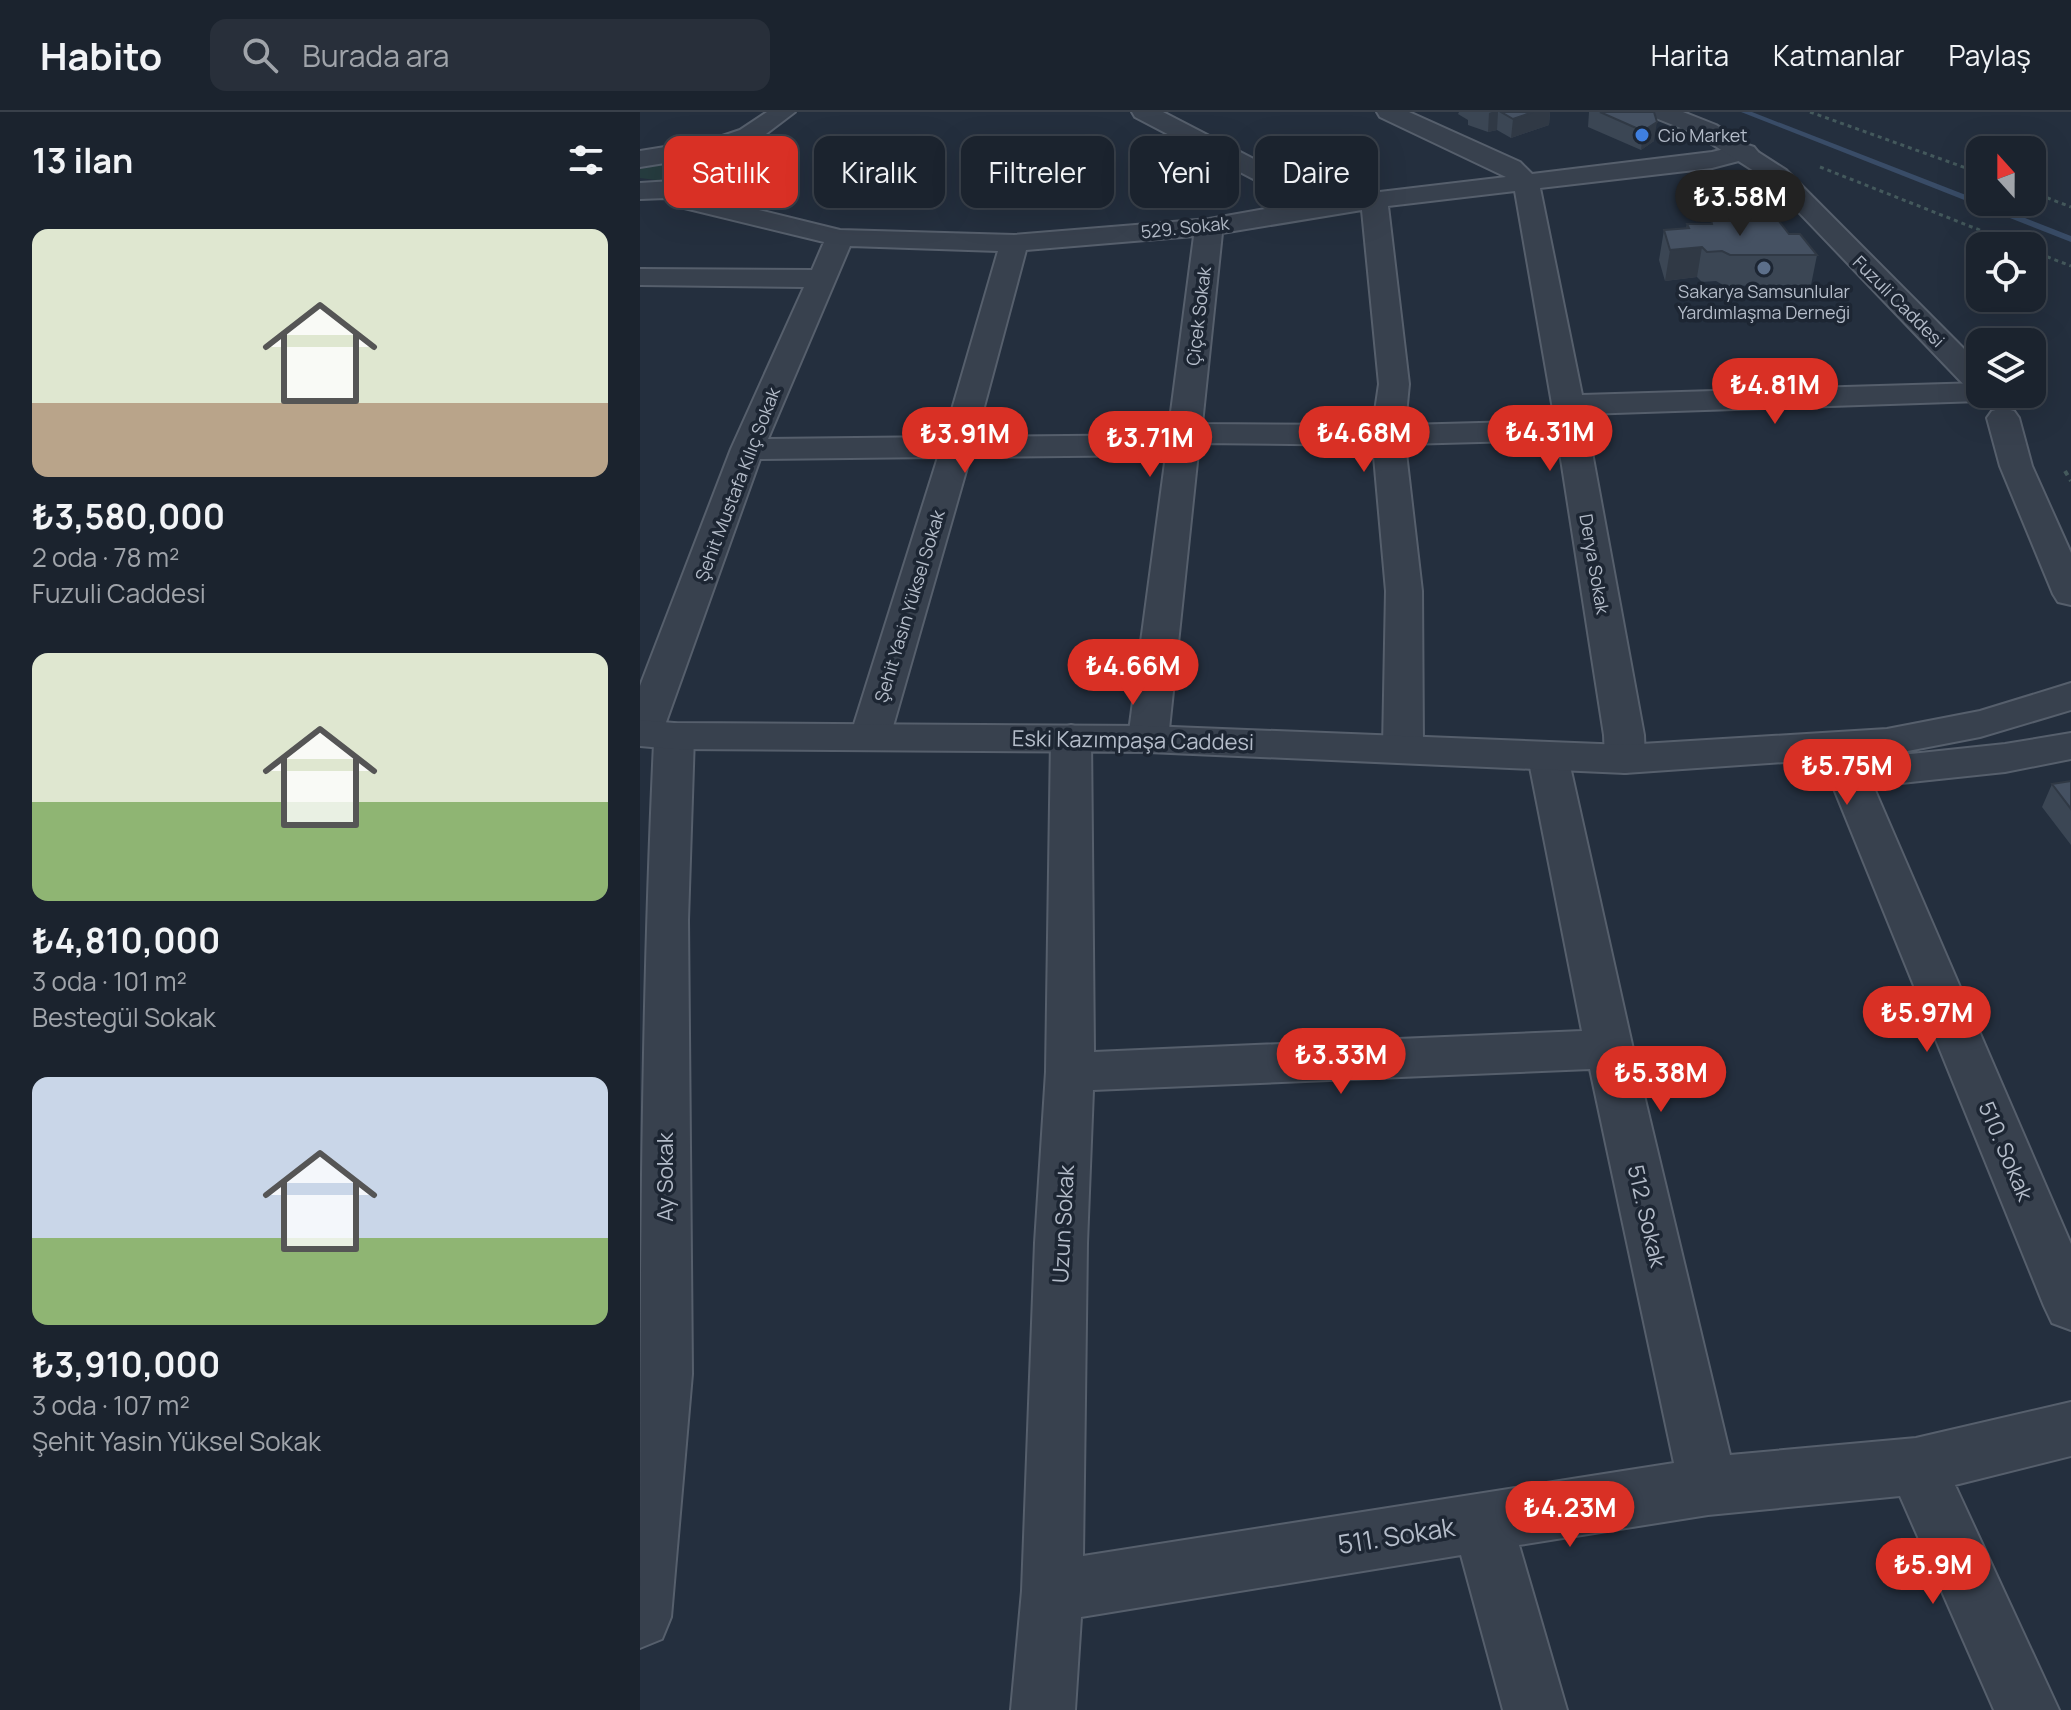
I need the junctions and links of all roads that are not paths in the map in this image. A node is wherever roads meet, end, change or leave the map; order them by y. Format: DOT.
graph roads {
  1 [pos="1144,112"];
  2 [pos="1389,112"];
  3 [pos="1662,112"];
  4 [pos="778,116"];
  5 [pos="757,136"];
  6 [pos="642,147"];
  7 [pos="1745,152"];
  8 [pos="664,154"];
  9 [pos="1255,170"];
  10 [pos="1526,182"];
  11 [pos="658,190"];
  12 [pos="1378,200"];
  13 [pos="746,208"];
  14 [pos="1314,208"];
  15 [pos="1375,208"];
  16 [pos="640,215"];
  17 [pos="766,218"];
  18 [pos="1209,227"];
  19 [pos="840,238"];
  20 [pos="1014,243"];
  21 [pos="640,277"];
  22 [pos="822,279"];
  23 [pos="1966,368"];
  24 [pos="1966,393"];
  25 [pos="1997,408"];
  26 [pos="1997,408"];
  27 [pos="1570,418"];
  28 [pos="1388,435"];
  29 [pos="1184,439"];
  30 [pos="957,447"];
  31 [pos="747,449"];
  32 [pos="2071,530"];
  33 [pos="2071,594"];
  34 [pos="2071,696"];
  35 [pos="652,734"];
  36 [pos="870,737"];
  37 [pos="1071,738"];
  38 [pos="1148,739"];
  39 [pos="2071,746"];
  40 [pos="1403,747"];
  41 [pos="1548,757"];
  42 [pos="1625,759"];
  43 [pos="1848,774"];
  44 [pos="1609,1049"];
  45 [pos="1070,1072"];
  46 [pos="2071,1306"];
  47 [pos="2071,1429"];
  48 [pos="1916,1466"];
  49 [pos="1708,1486"];
  50 [pos="1482,1521"];
  51 [pos="1052,1591"];
  52 [pos="640,1617"];
  53 [pos="1043,1710"];
  54 [pos="1535,1710"];
  55 [pos="2027,1710"];
  1 -- 9 [label="street"];
  2 -- 10 [label="street"];
  3 -- 7 [label="street, Fuzuli Caddesi"];
  4 -- 5 [label="street"];
  6 -- 8 [label="street"];
  7 -- 10 [label="street, 529. Sokak"];
  7 -- 23 [label="street, Fuzuli Caddesi"];
  10 -- 12 [label="street, 529. Sokak"];
  10 -- 27 [label="street, Derya Sokak"];
  11 -- 16 [label="street"];
  11 -- 17 [label="street, 529. Sokak"];
  13 -- 17 [label="street, 529. Sokak"];
  14 -- 18 [label="street, 529. Sokak"];
  15 -- 28 [label="street"];
  17 -- 19 [label="street, 529. Sokak"];
  18 -- 20 [label="street, 529. Sokak"];
  18 -- 29 [label="street, Çiçek Sokak"];
  19 -- 20 [label="street, 529. Sokak"];
  19 -- 22 [label="street, Şehit Mustafa Kılıç Sokak"];
  20 -- 30 [label="street, Şehit Yasin Yüksel Sokak"];
  21 -- 22 [label="street"];
  22 -- 31 [label="street, Şehit Mustafa Kılıç Sokak"];
  24 -- 27 [label="street"];
  25 -- 32 [label="street"];
  26 -- 33 [label="street"];
  27 -- 28 [label="street"];
  27 -- 42 [label="street, Derya Sokak"];
  28 -- 29 [label="street"];
  28 -- 40 [label="street"];
  29 -- 30 [label="street"];
  29 -- 38 [label="street, Çiçek Sokak"];
  30 -- 31 [label="street"];
  30 -- 36 [label="street, Şehit Yasin Yüksel Sokak"];
  31 -- 35 [label="street, Şehit Mustafa Kılıç Sokak"];
  34 -- 42 [label="street, Eski Kazımpaşa Caddesi"];
  35 -- 36 [label="street, Eski Kazımpaşa Caddesi"];
  35 -- 52 [label="street, Ay Sokak"];
  36 -- 37 [label="street, Eski Kazımpaşa Caddesi"];
  37 -- 38 [label="street, Eski Kazımpaşa Caddesi"];
  37 -- 45 [label="street, Uzun Sokak"];
  38 -- 40 [label="street, Eski Kazımpaşa Caddesi"];
  39 -- 43 [label="street, Eski Kazımpaşa Caddesi"];
  40 -- 41 [label="street, Eski Kazımpaşa Caddesi"];
  41 -- 42 [label="street, Eski Kazımpaşa Caddesi"];
  41 -- 44 [label="street, 512. Sokak"];
  42 -- 43 [label="street, Eski Kazımpaşa Caddesi"];
  43 -- 46 [label="street, 510. Sokak"];
  44 -- 45 [label="street"];
  44 -- 49 [label="street, 512. Sokak"];
  45 -- 51 [label="street, Uzun Sokak"];
  47 -- 48 [label="street, 511. Sokak"];
  48 -- 49 [label="street, 511. Sokak"];
  48 -- 55 [label="street"];
  49 -- 50 [label="street, 511. Sokak"];
  50 -- 51 [label="street, 511. Sokak"];
  50 -- 54 [label="street"];
  51 -- 53 [label="street, Uzun Sokak"];
}
